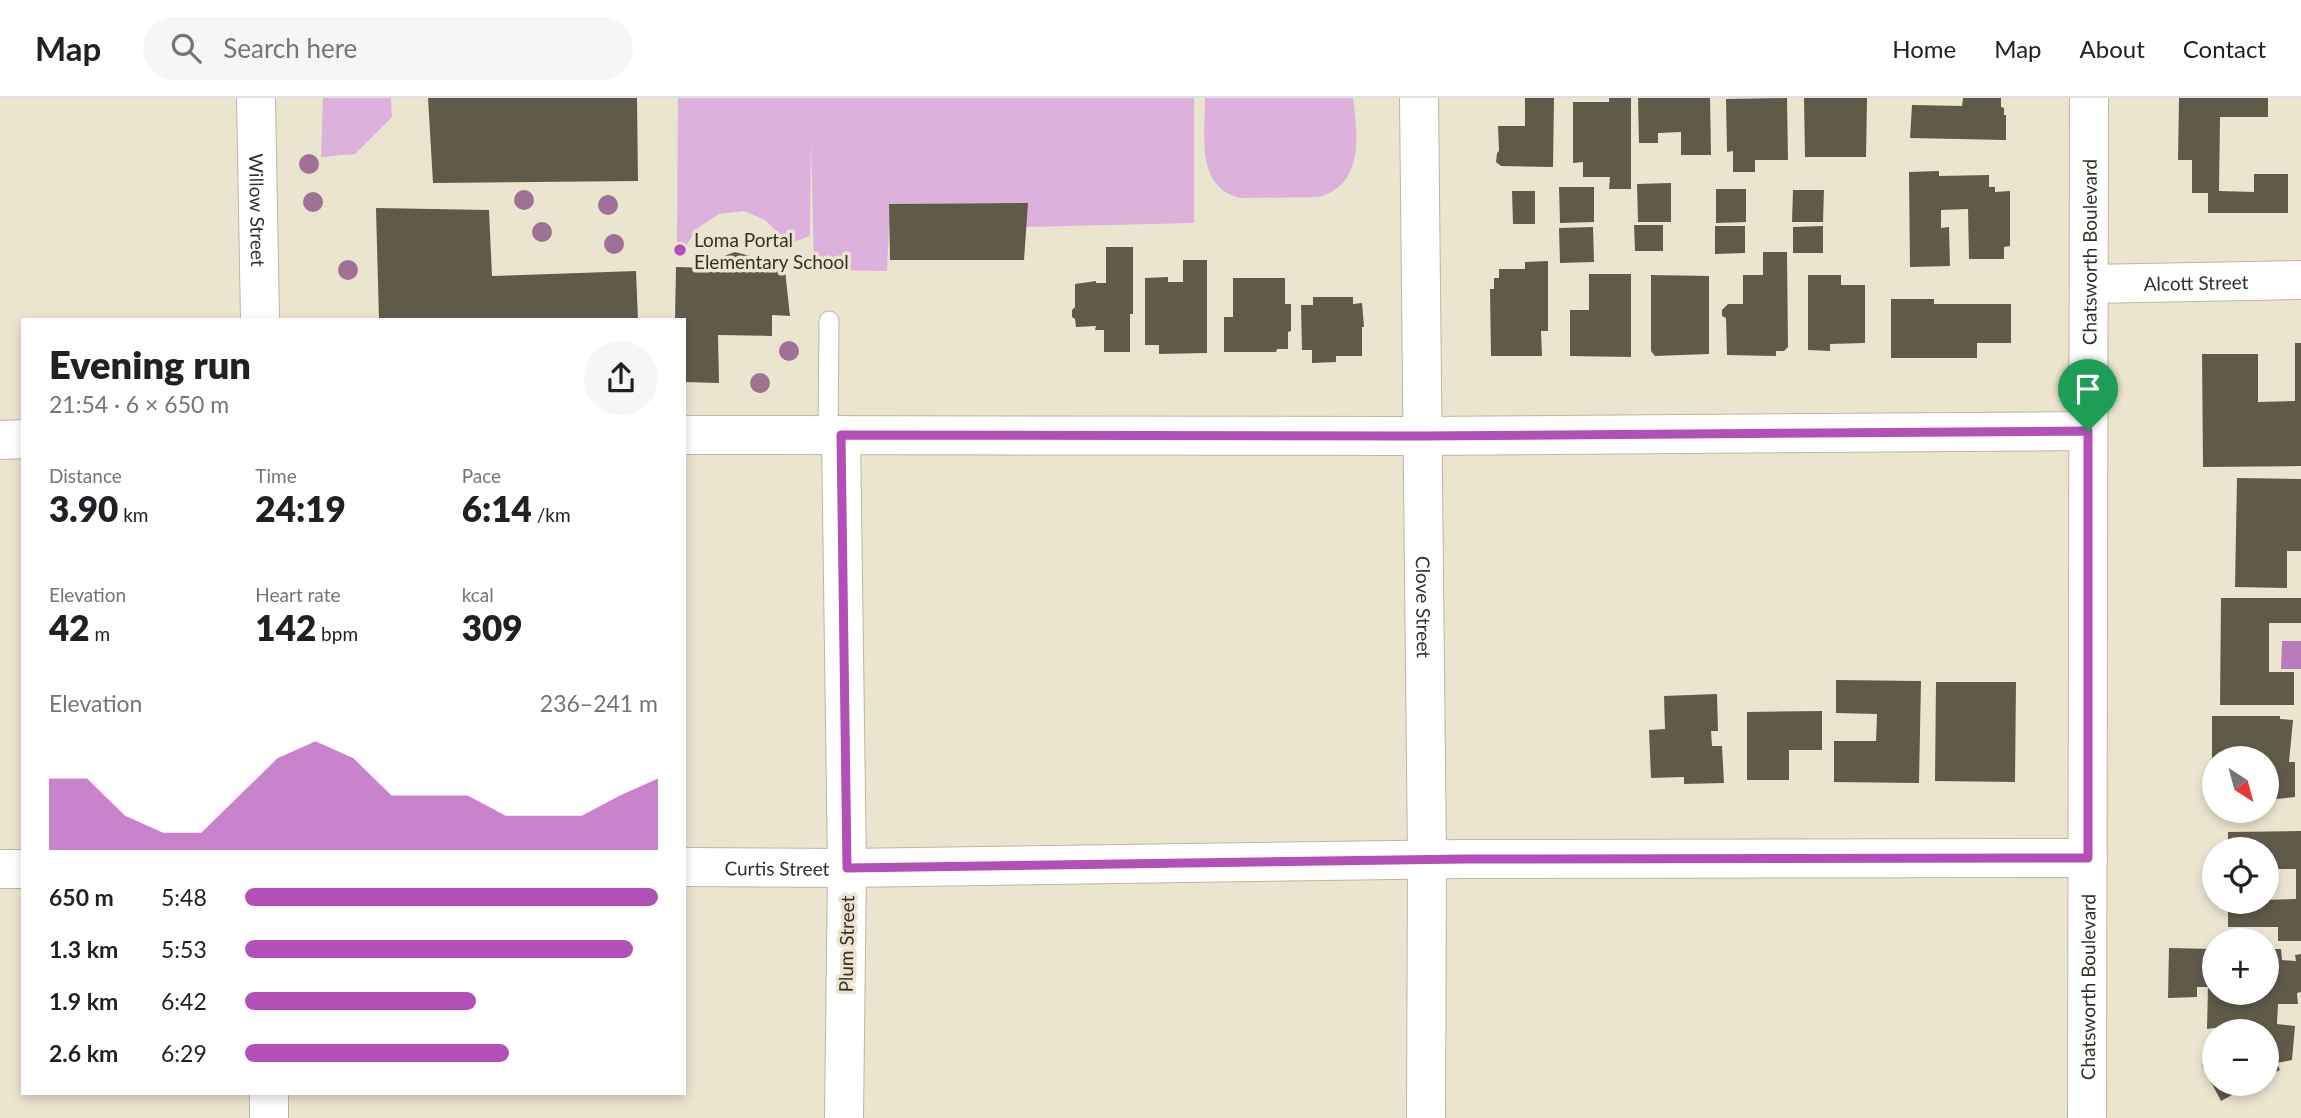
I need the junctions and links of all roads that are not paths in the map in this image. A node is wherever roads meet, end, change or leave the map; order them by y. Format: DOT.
graph roads {
  1 [pos="256,98"];
  2 [pos="1419,98"];
  3 [pos="2089,98"];
  4 [pos="2301,280"];
  5 [pos="2089,284"];
  6 [pos="260,318"];
  7 [pos="829,321"];
  8 [pos="2088,431"];
  9 [pos="834,434"];
  10 [pos="686,435"];
  11 [pos="1422,436"];
  12 [pos="21,439"];
  13 [pos="0,440"];
  14 [pos="2088,858"];
  15 [pos="1427,860"];
  16 [pos="686,867"];
  17 [pos="847,868"];
  18 [pos="0,869"];
  19 [pos="21,869"];
  20 [pos="268,1095"];
  21 [pos="269,1118"];
  22 [pos="844,1118"];
  23 [pos="1426,1118"];
  24 [pos="2087,1118"];
  1 -- 6 [label="street, Willow Street"];
  2 -- 11 [label="street, Clove Street"];
  3 -- 5 [label="street, Chatsworth Boulevard"];
  4 -- 5 [label="street, Alcott Street"];
  5 -- 8 [label="street, Chatsworth Boulevard"];
  7 -- 9 [label="lane"];
  8 -- 11 [label="street"];
  8 -- 14 [label="street, Chatsworth Boulevard"];
  9 -- 10 [label="street"];
  9 -- 11 [label="street"];
  9 -- 17 [label="street, Plum Street"];
  11 -- 15 [label="street, Clove Street"];
  12 -- 13 [label="street"];
  14 -- 15 [label="street, Curtis Street"];
  14 -- 24 [label="street, Chatsworth Boulevard"];
  15 -- 17 [label="street, Curtis Street"];
  15 -- 23 [label="street, Clove Street"];
  16 -- 17 [label="street, Curtis Street"];
  17 -- 22 [label="street, Plum Street"];
  18 -- 19 [label="street"];
  20 -- 21 [label="street"];
}
